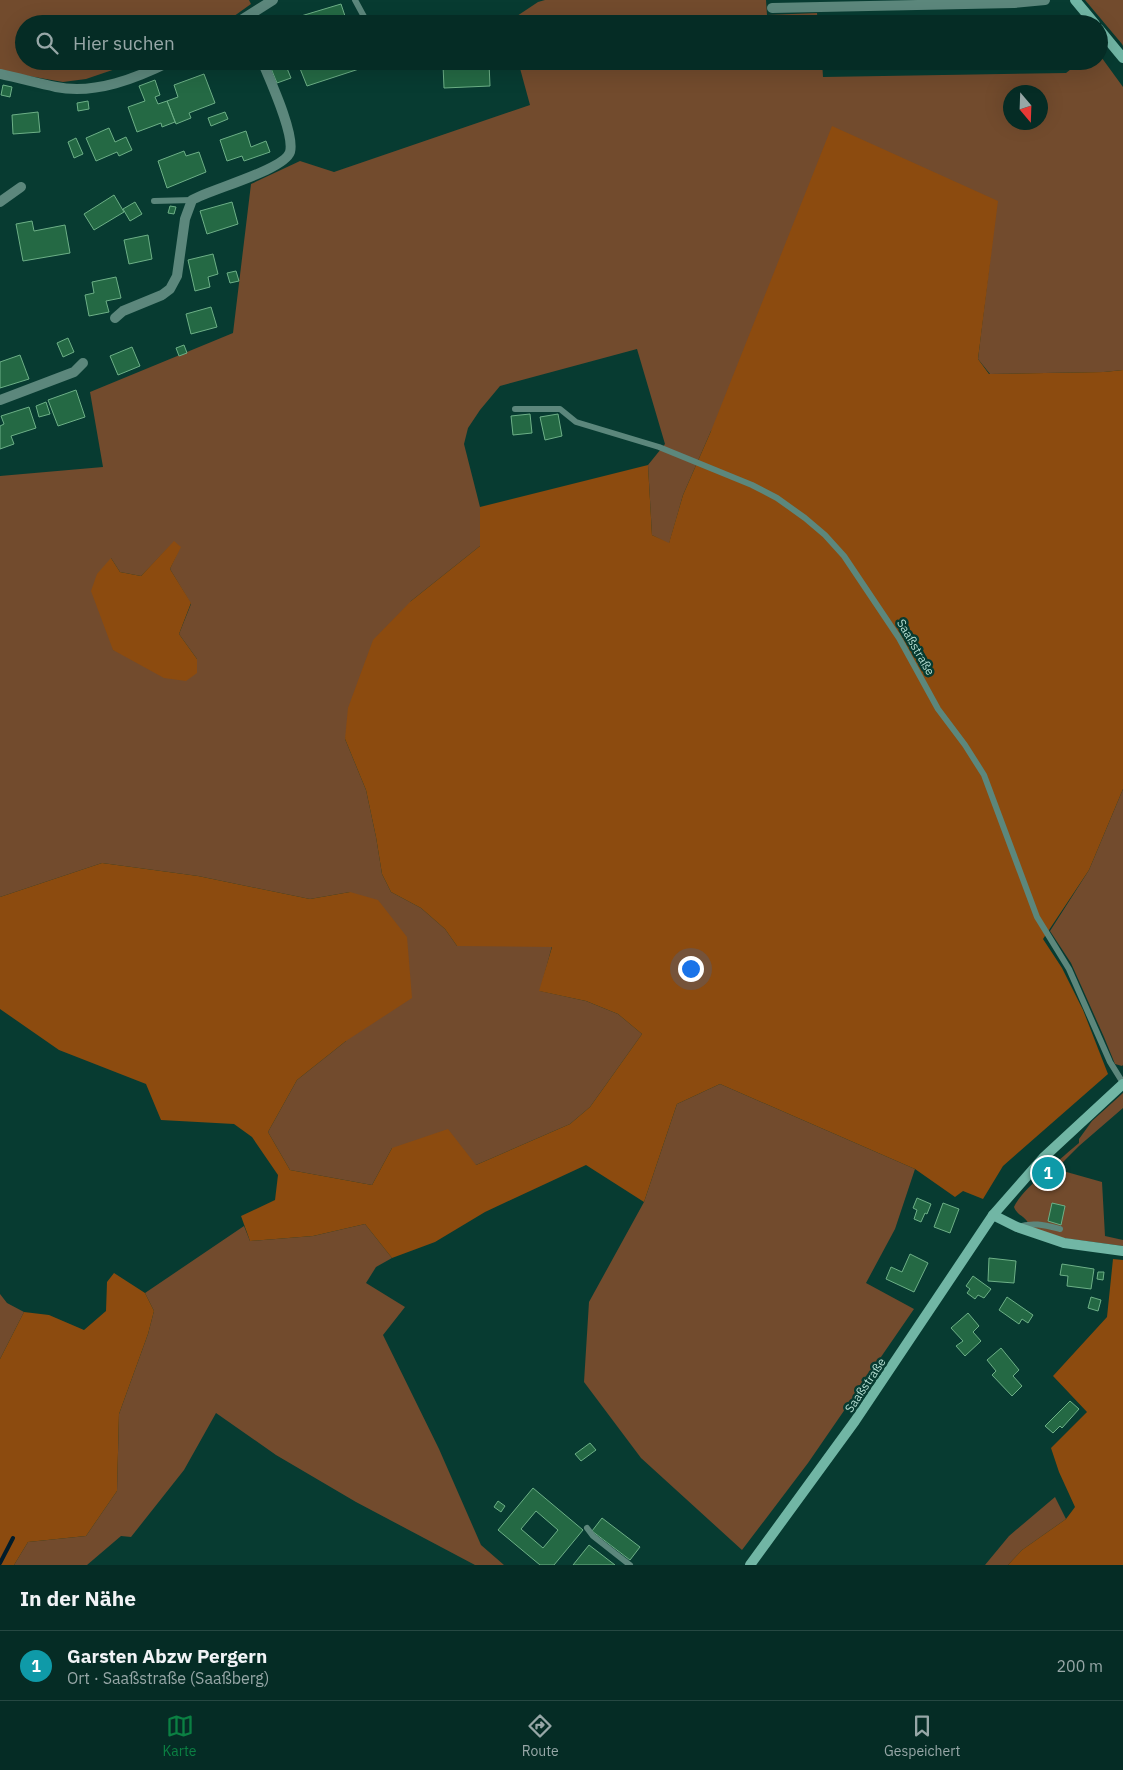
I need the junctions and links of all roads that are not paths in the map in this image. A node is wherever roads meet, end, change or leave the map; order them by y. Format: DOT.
graph roads {
  1 [pos="273,0"];
  2 [pos="355,0"];
  3 [pos="1045,0"];
  4 [pos="1075,0"];
  5 [pos="772,8"];
  6 [pos="251,15"];
  7 [pos="363,15"];
  8 [pos="1088,15"];
  9 [pos="1108,40"];
  10 [pos="1123,58"];
  11 [pos="150,70"];
  12 [pos="265,70"];
  13 [pos="0,74"];
  14 [pos="21,187"];
  15 [pos="192,200"];
  16 [pos="154,201"];
  17 [pos="0,202"];
  18 [pos="115,318"];
  19 [pos="83,363"];
  20 [pos="0,400"];
  21 [pos="515,409"];
  22 [pos="1123,1083"];
  23 [pos="993,1215"];
  24 [pos="1017,1227"];
  25 [pos="1060,1229"];
  26 [pos="1123,1251"];
  27 [pos="587,1528"];
  28 [pos="630,1565"];
  29 [pos="750,1565"];
  1 -- 6 [label="street"];
  2 -- 7 [label="lane"];
  3 -- 5 [label="street"];
  4 -- 8 [label="street"];
  9 -- 10 [label="street"];
  11 -- 13 [label="street"];
  12 -- 15 [label="street"];
  14 -- 17 [label="street"];
  15 -- 16 [label="lane"];
  15 -- 18 [label="street"];
  19 -- 20 [label="street"];
  21 -- 22 [label="lane, Saaßstraße"];
  22 -- 23 [label="street, Saaßstraße"];
  23 -- 24 [label="street"];
  23 -- 29 [label="street, Saaßstraße"];
  24 -- 25 [label="lane"];
  24 -- 26 [label="street"];
  27 -- 28 [label="lane"];
}
